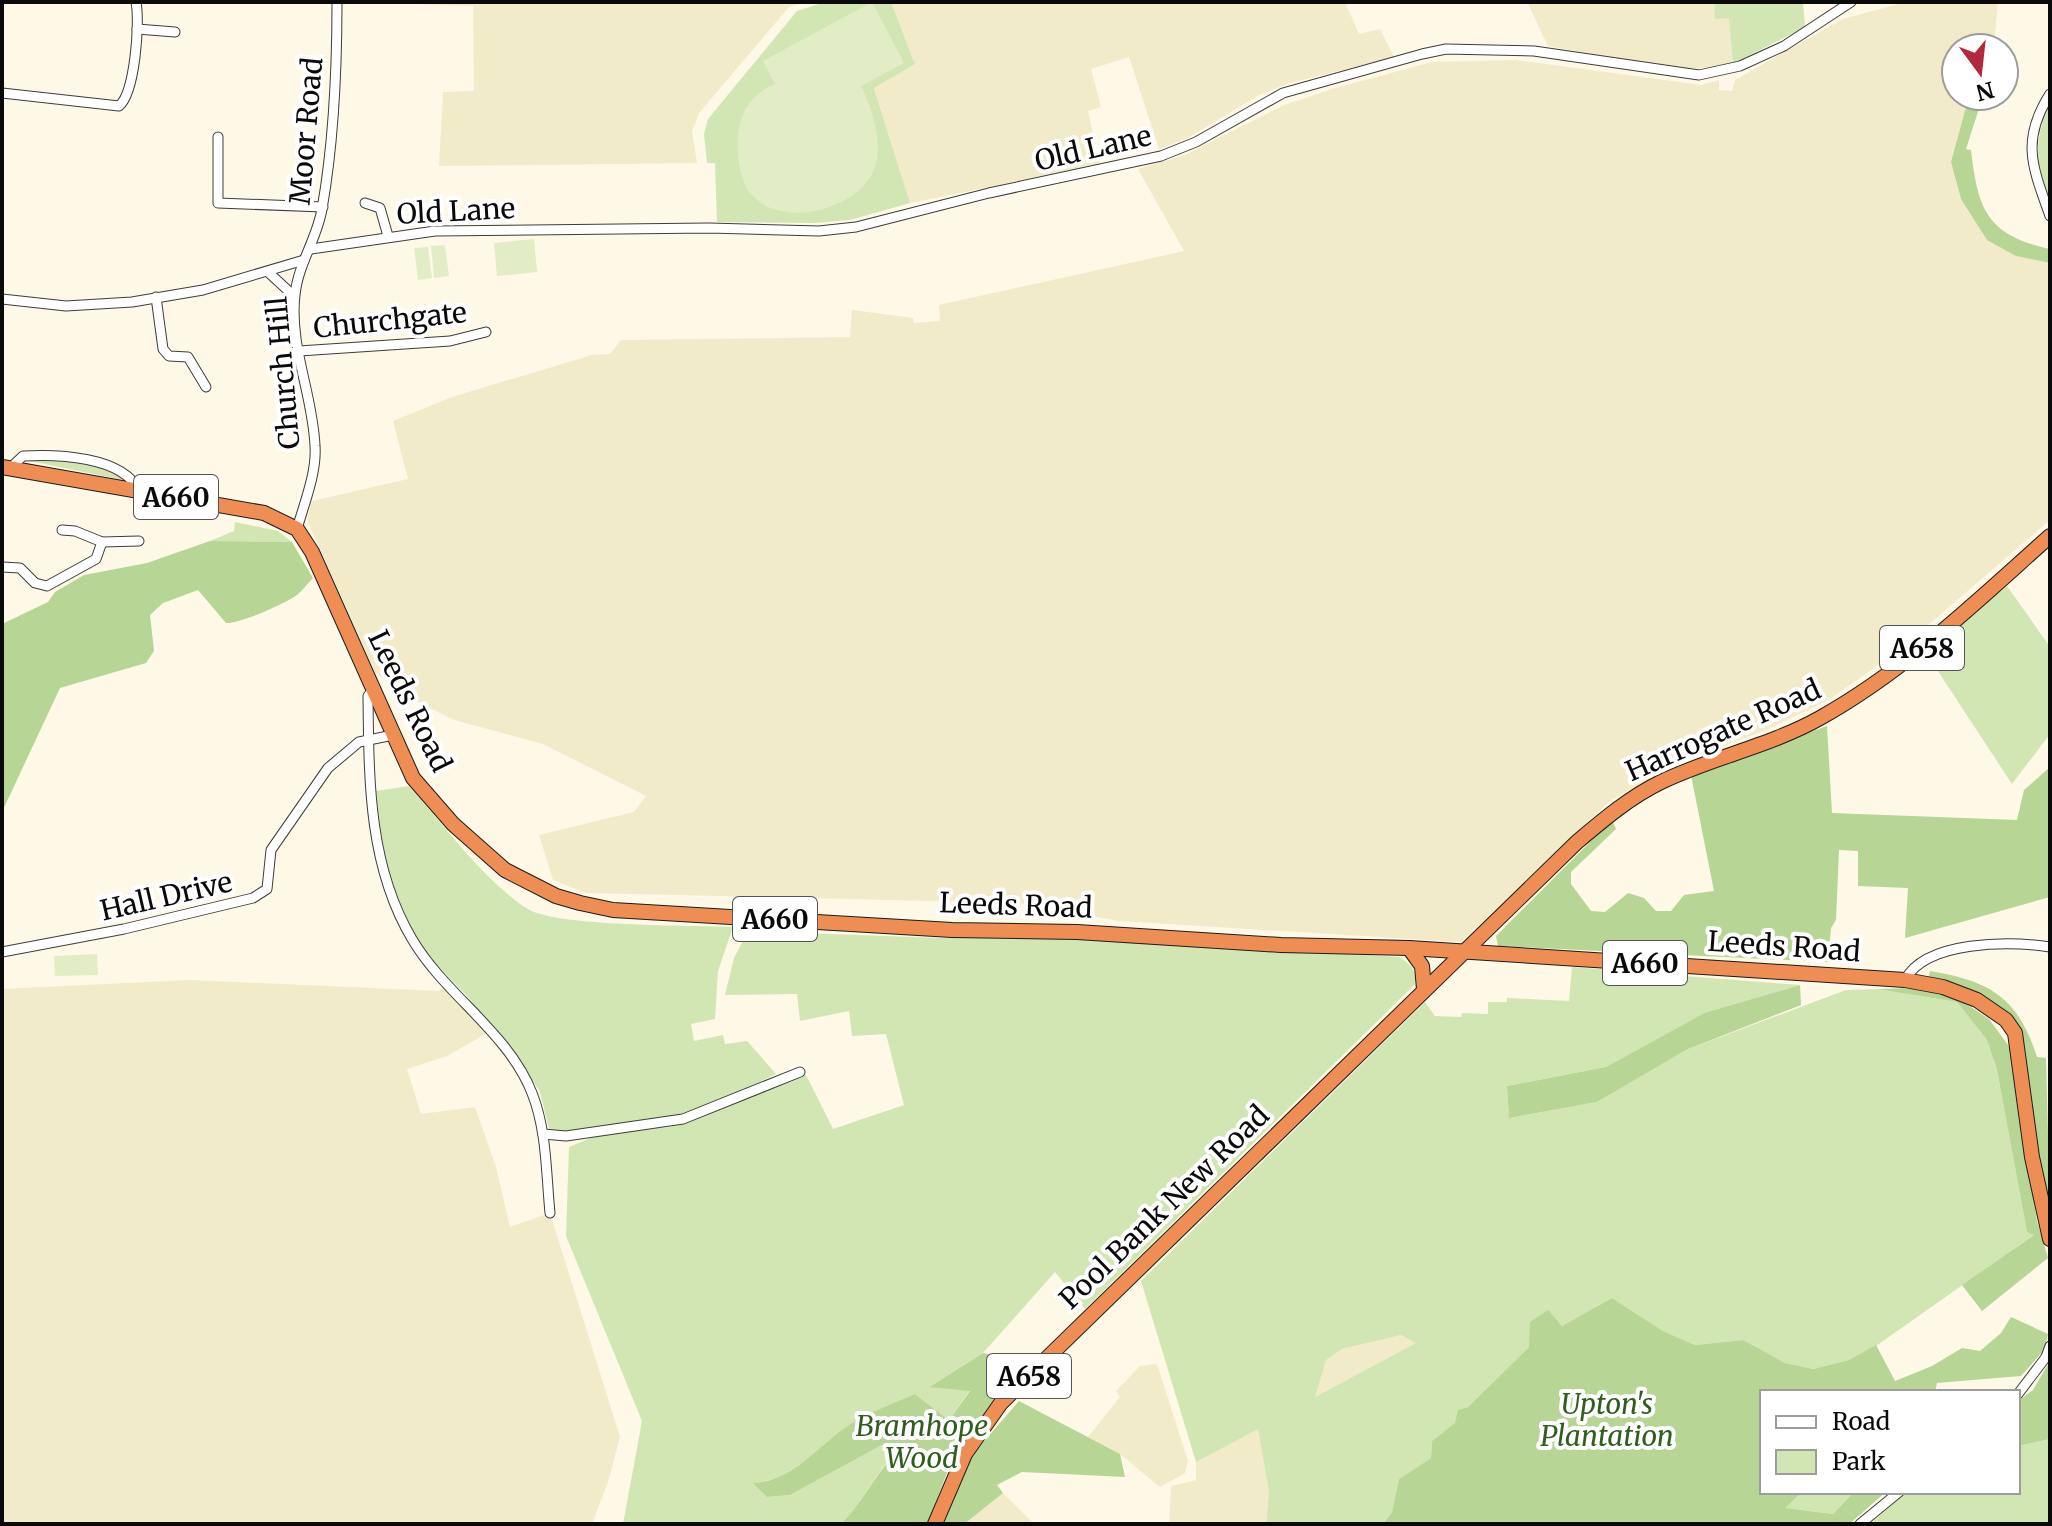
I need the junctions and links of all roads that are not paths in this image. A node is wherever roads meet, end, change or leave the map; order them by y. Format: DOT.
graph roads {
  1 [pos="136,2"];
  2 [pos="337,2"];
  3 [pos="1851,2"];
  4 [pos="137,29"];
  5 [pos="175,32"];
  6 [pos="2,93"];
  7 [pos="2050,94"];
  8 [pos="218,137"];
  9 [pos="365,203"];
  10 [pos="323,207"];
  11 [pos="2050,216"];
  12 [pos="388,236"];
  13 [pos="311,249"];
  14 [pos="304,260"];
  15 [pos="268,272"];
  16 [pos="294,296"];
  17 [pos="156,297"];
  18 [pos="2,299"];
  19 [pos="486,332"];
  20 [pos="299,351"];
  21 [pos="206,387"];
  22 [pos="6,468"];
  23 [pos="139,491"];
  24 [pos="297,529"];
  25 [pos="62,530"];
  26 [pos="2050,536"];
  27 [pos="139,541"];
  28 [pos="102,542"];
  29 [pos="2,567"];
  30 [pos="373,690"];
  31 [pos="393,735"];
  32 [pos="369,738"];
  33 [pos="2050,947"];
  34 [pos="1409,948"];
  35 [pos="2,952"];
  36 [pos="1463,952"];
  37 [pos="1905,980"];
  38 [pos="1424,989"];
  39 [pos="800,1072"];
  40 [pos="543,1134"];
  41 [pos="550,1213"];
  42 [pos="2050,1239"];
  43 [pos="2050,1346"];
  44 [pos="2020,1391"];
  45 [pos="1897,1494"];
  46 [pos="935,1524"];
  47 [pos="1860,1524"];
  1 -- 4 [label="street"];
  2 -- 10 [label="street, Moor Road"];
  3 -- 12 [label="street, Old Lane"];
  4 -- 5 [label="street"];
  4 -- 6 [label="street"];
  7 -- 11 [label="street"];
  8 -- 10 [label="street"];
  9 -- 12 [label="street"];
  10 -- 13 [label="street, Moor Road"];
  12 -- 13 [label="street, Old Lane"];
  13 -- 14 [label="street, Moor Road"];
  14 -- 15 [label="street"];
  14 -- 16 [label="street, Church Hill"];
  15 -- 16 [label="street"];
  15 -- 17 [label="street"];
  16 -- 20 [label="street, Church Hill"];
  17 -- 18 [label="street"];
  17 -- 21 [label="street"];
  19 -- 20 [label="street, Churchgate"];
  20 -- 24 [label="street, Church Hill"];
  22 -- 23 [label="highway, A660"];
  22 -- 23 [label="street"];
  23 -- 24 [label="highway, A660"];
  24 -- 30 [label="highway, Leeds Road / A660"];
  25 -- 28 [label="street"];
  26 -- 36 [label="highway, Harrogate Road / A658"];
  27 -- 28 [label="street"];
  28 -- 29 [label="street"];
  30 -- 31 [label="highway, Leeds Road / A660"];
  30 -- 32 [label="street"];
  31 -- 32 [label="street, Hall Drive"];
  31 -- 34 [label="highway, Leeds Road / A660"];
  32 -- 35 [label="street, Hall Drive"];
  32 -- 40 [label="street"];
  33 -- 37 [label="street"];
  34 -- 36 [label="highway, Leeds Road / A660"];
  34 -- 38 [label="highway"];
  36 -- 37 [label="highway, Leeds Road / A660"];
  36 -- 38 [label="highway, Pool Bank New Road / A658"];
  37 -- 42 [label="highway, Leeds Road / A660"];
  38 -- 46 [label="highway, Pool Bank New Road / A658"];
  39 -- 40 [label="street"];
  40 -- 41 [label="street"];
  43 -- 44 [label="street"];
  45 -- 47 [label="street"];
}
